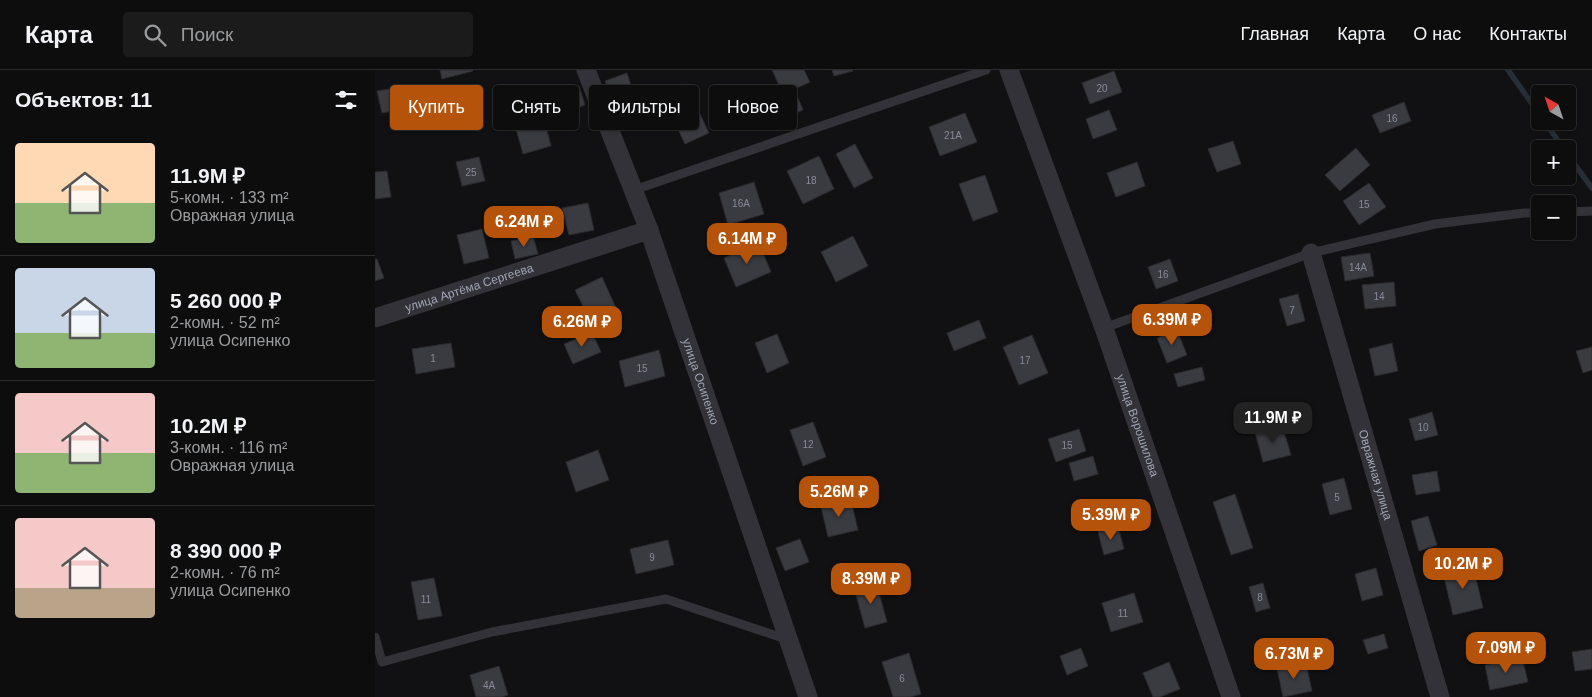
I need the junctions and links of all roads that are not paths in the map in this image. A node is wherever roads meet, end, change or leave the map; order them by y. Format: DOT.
graph roads {
  1 [pos="586,70"];
  2 [pos="986,70"];
  3 [pos="1009,70"];
  4 [pos="634,190"];
  5 [pos="1592,211"];
  6 [pos="1576,212"];
  7 [pos="1531,213"];
  8 [pos="649,230"];
  9 [pos="1311,253"];
  10 [pos="375,318"];
  11 [pos="1104,328"];
  12 [pos="375,637"];
  13 [pos="789,640"];
  14 [pos="808,697"];
  15 [pos="1231,697"];
  16 [pos="1440,697"];
  1 -- 4 [label="street, улица Осипенко"];
  2 -- 4 [label="lane"];
  3 -- 11 [label="street, улица Ворошилова"];
  4 -- 8 [label="street, улица Осипенко"];
  5 -- 6 [label="lane"];
  7 -- 9 [label="lane"];
  8 -- 10 [label="street, улица Артёма Сергеева"];
  8 -- 13 [label="street, улица Осипенко"];
  9 -- 11 [label="lane"];
  9 -- 16 [label="street, Овражная улица"];
  11 -- 15 [label="street, улица Ворошилова"];
  12 -- 13 [label="lane"];
  13 -- 14 [label="street, улица Осипенко"];
}
